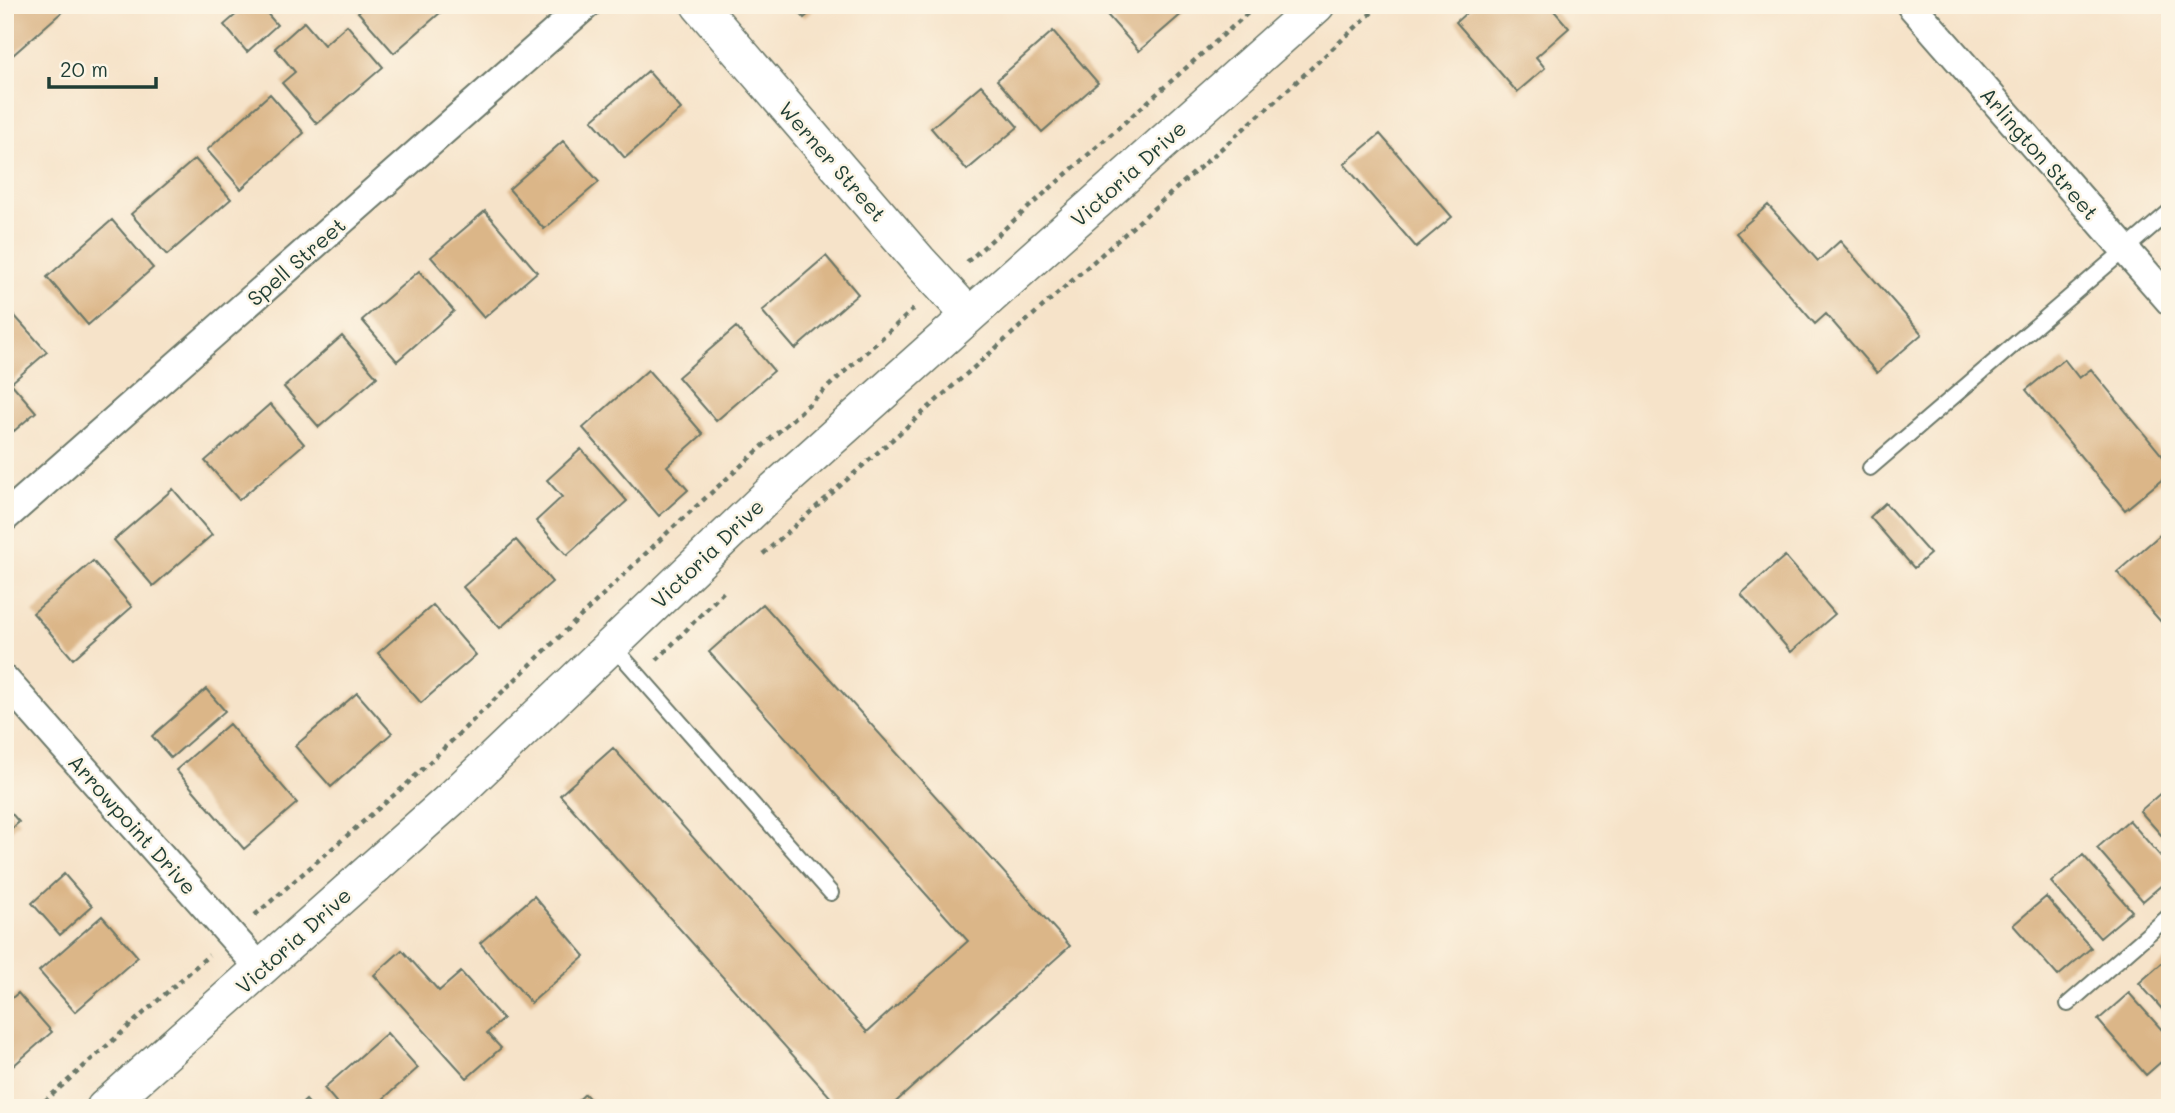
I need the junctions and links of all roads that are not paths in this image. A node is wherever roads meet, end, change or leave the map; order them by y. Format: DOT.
graph roads {
  1 [pos="586,5"];
  2 [pos="699,5"];
  3 [pos="1317,5"];
  4 [pos="1911,5"];
  5 [pos="2170,211"];
  6 [pos="2125,250"];
  7 [pos="2170,301"];
  8 [pos="969,314"];
  9 [pos="1870,468"];
  10 [pos="5,517"];
  11 [pos="612,645"];
  12 [pos="5,680"];
  13 [pos="831,893"];
  14 [pos="2170,915"];
  15 [pos="261,969"];
  16 [pos="2068,1004"];
  17 [pos="104,1108"];
  1 -- 10 [label="street, Spell Street"];
  2 -- 8 [label="street, Werner Street"];
  3 -- 8 [label="street, Victoria Drive"];
  4 -- 6 [label="street, Arlington Street"];
  5 -- 6 [label="lane"];
  6 -- 7 [label="street, Arlington Street"];
  6 -- 9 [label="lane"];
  8 -- 11 [label="street, Victoria Drive"];
  11 -- 13 [label="lane"];
  11 -- 15 [label="street, Victoria Drive"];
  12 -- 15 [label="street, Arrowpoint Drive"];
  14 -- 16 [label="lane"];
  15 -- 17 [label="street, Victoria Drive"];
}
